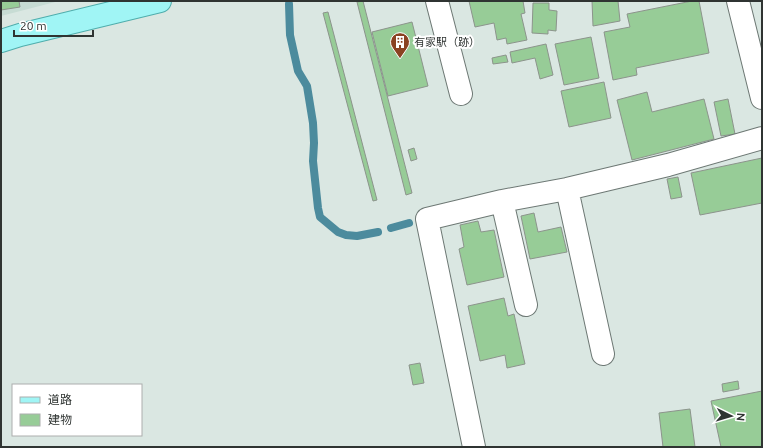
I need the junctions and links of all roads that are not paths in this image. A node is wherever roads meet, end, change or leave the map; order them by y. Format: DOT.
graph roads {
  1 [pos="160,1"];
  2 [pos="437,1"];
  3 [pos="738,1"];
  4 [pos="129,4"];
  5 [pos="1,41"];
  6 [pos="461,94"];
  7 [pos="762,98"];
  8 [pos="762,138"];
  9 [pos="567,189"];
  10 [pos="502,201"];
  11 [pos="526,305"];
  12 [pos="603,354"];
  13 [pos="474,447"];
  1 -- 4 [label="main road"];
  2 -- 6 [label="street"];
  3 -- 7 [label="street"];
  4 -- 5 [label="main road"];
  8 -- 9 [label="street"];
  9 -- 10 [label="street"];
  9 -- 12 [label="street"];
  10 -- 11 [label="street"];
  10 -- 13 [label="street"];
}
